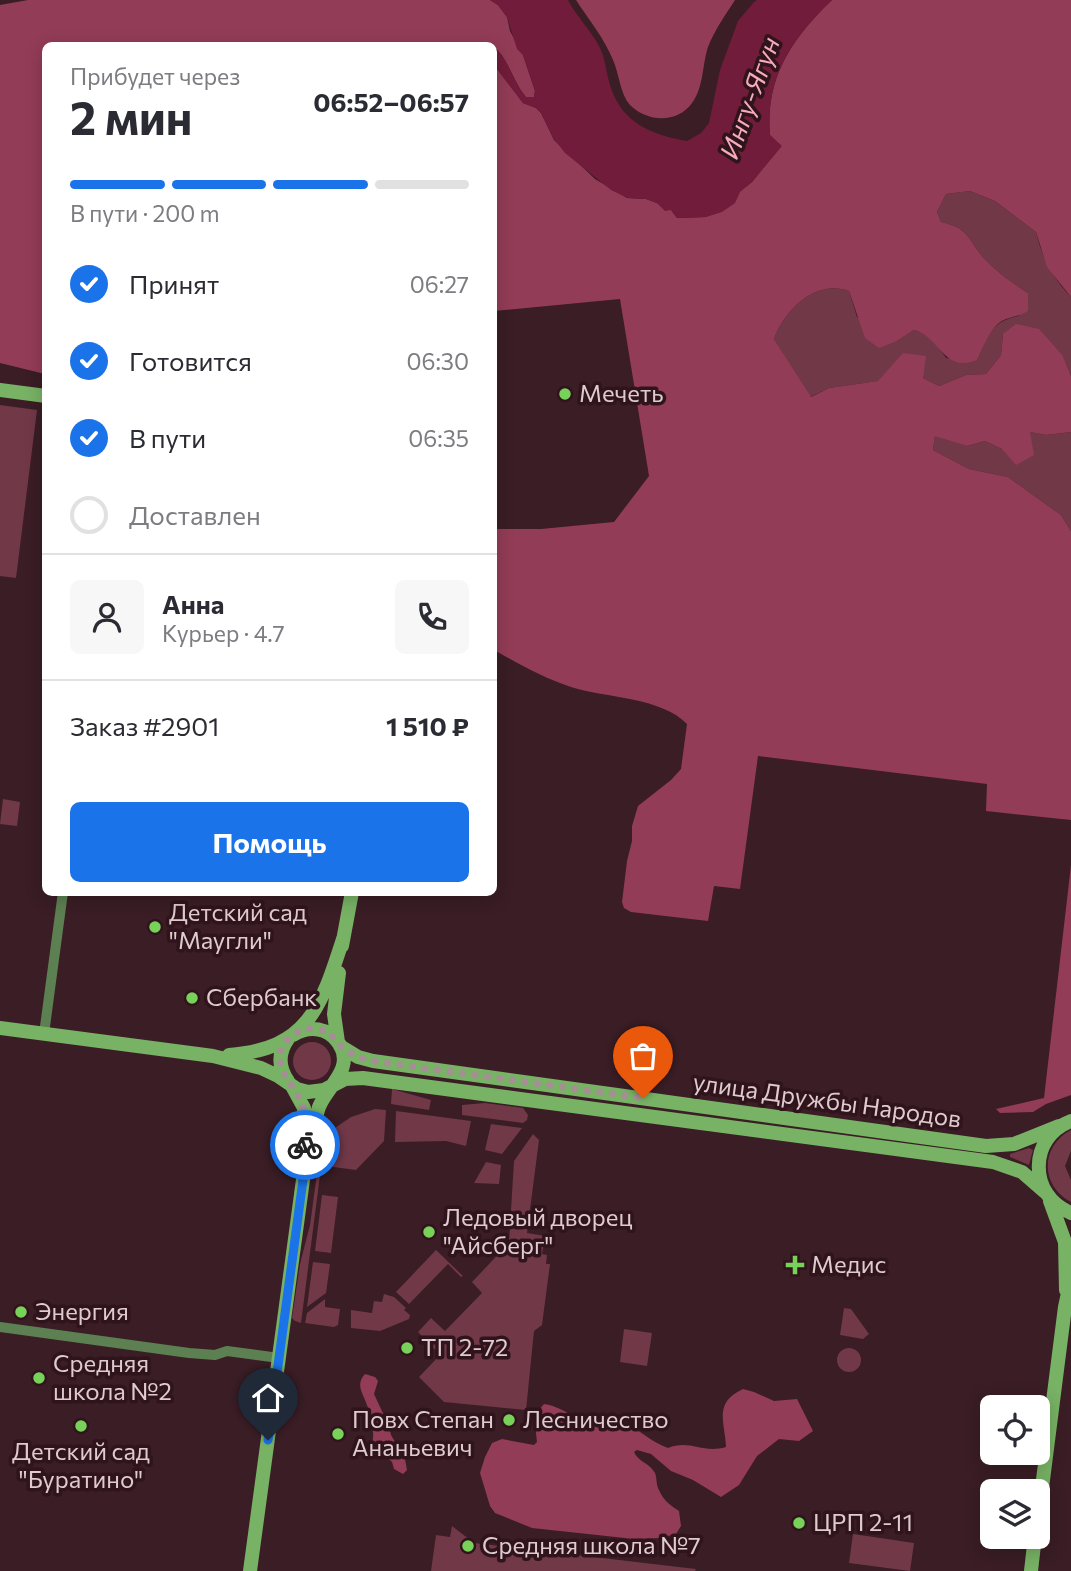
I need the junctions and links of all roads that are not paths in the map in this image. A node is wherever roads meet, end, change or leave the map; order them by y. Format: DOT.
graph roads {
  1 [pos="0,390"];
  2 [pos="42,395"];
  3 [pos="62,896"];
  4 [pos="351,896"];
  5 [pos="343,939"];
  6 [pos="0,1028"];
  7 [pos="44,1034"];
  8 [pos="291,1036"];
  9 [pos="339,1044"];
  10 [pos="213,1056"];
  11 [pos="290,1084"];
  12 [pos="334,1084"];
  13 [pos="1065,1123"];
  14 [pos="305,1165"];
  15 [pos="1046,1195"];
  16 [pos="1071,1213"];
  17 [pos="1071,1279"];
  18 [pos="1065,1307"];
  19 [pos="0,1327"];
  20 [pos="279,1358"];
  21 [pos="1043,1479"];
  22 [pos="1034,1549"];
  23 [pos="250,1571"];
  24 [pos="1031,1571"];
  1 -- 2 [label="main road"];
  3 -- 7 [label="street"];
  4 -- 5 [label="main road"];
  5 -- 8 [label="main road"];
  5 -- 9 [label="main road"];
  6 -- 7 [label="main road"];
  7 -- 10 [label="main road"];
  8 -- 9 [label="main road"];
  8 -- 10 [label="main road"];
  8 -- 11 [label="main road"];
  9 -- 12 [label="main road"];
  9 -- 13 [label="main road, улица Дружбы Народов"];
  10 -- 11 [label="main road"];
  11 -- 12 [label="main road"];
  11 -- 14 [label="main road"];
  12 -- 14 [label="main road"];
  12 -- 15 [label="main road, улица Дружбы Народов"];
  13 -- 15 [label="main road"];
  14 -- 20 [label="main road"];
  15 -- 16 [label="main road, улица Дружбы Народов"];
  15 -- 18 [label="main road"];
  17 -- 18 [label="main road"];
  18 -- 21 [label="main road"];
  19 -- 20 [label="street"];
  20 -- 23 [label="main road"];
  22 -- 24 [label="main road"];
}
